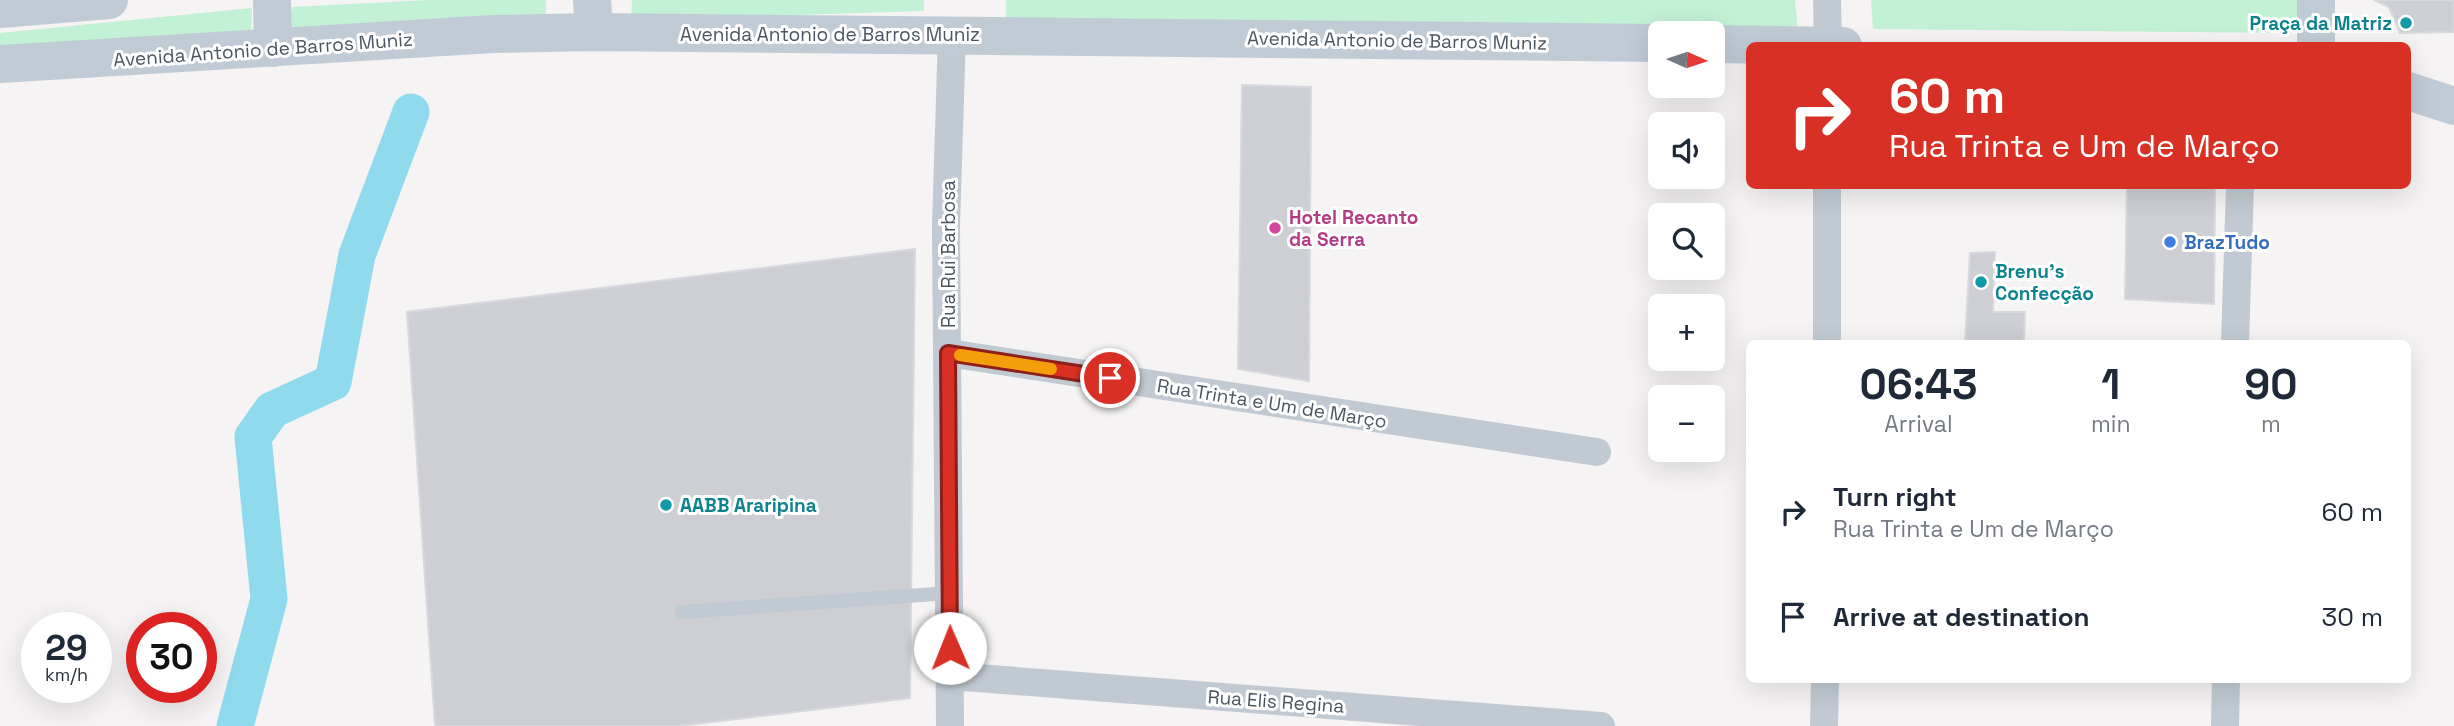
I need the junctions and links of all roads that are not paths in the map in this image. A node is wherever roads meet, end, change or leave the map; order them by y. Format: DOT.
graph roads {
  1 [pos="109,0"];
  2 [pos="272,0"];
  3 [pos="1826,0"];
  4 [pos="2316,0"];
  5 [pos="0,9"];
  6 [pos="593,16"];
  7 [pos="952,34"];
  8 [pos="1828,42"];
  9 [pos="2316,42"];
  10 [pos="1648,43"];
  11 [pos="1726,44"];
  12 [pos="1746,44"];
  13 [pos="273,48"];
  14 [pos="0,64"];
  15 [pos="2411,92"];
  16 [pos="2454,106"];
  17 [pos="1828,189"];
  18 [pos="2240,189"];
  19 [pos="1827,340"];
  20 [pos="2235,340"];
  21 [pos="948,353"];
  22 [pos="1597,452"];
  23 [pos="950,593"];
  24 [pos="682,612"];
  25 [pos="951,676"];
  26 [pos="1825,683"];
  27 [pos="2226,683"];
  28 [pos="950,726"];
  29 [pos="1601,726"];
  30 [pos="1824,726"];
  31 [pos="2225,726"];
  1 -- 5 [label="main road"];
  2 -- 13 [label="main road"];
  3 -- 8 [label="street"];
  4 -- 9 [label="main road"];
  6 -- 7 [label="main road, Avenida Antonio de Barros Muniz"];
  6 -- 13 [label="main road, Avenida Antonio de Barros Muniz"];
  7 -- 10 [label="main road, Avenida Antonio de Barros Muniz"];
  7 -- 21 [label="street, Rua Rui Barbosa"];
  11 -- 12 [label="main road"];
  13 -- 14 [label="main road, Avenida Antonio de Barros Muniz"];
  15 -- 16 [label="main road"];
  17 -- 19 [label="street"];
  18 -- 20 [label="street"];
  21 -- 22 [label="street, Rua Trinta e Um de Março"];
  21 -- 23 [label="street, Rua Rui Barbosa"];
  23 -- 24 [label="lane"];
  23 -- 25 [label="street, Rua Rui Barbosa"];
  25 -- 28 [label="street, Rua Rui Barbosa"];
  25 -- 29 [label="street, Rua Elis Regina"];
  26 -- 30 [label="street"];
  27 -- 31 [label="street"];
}
